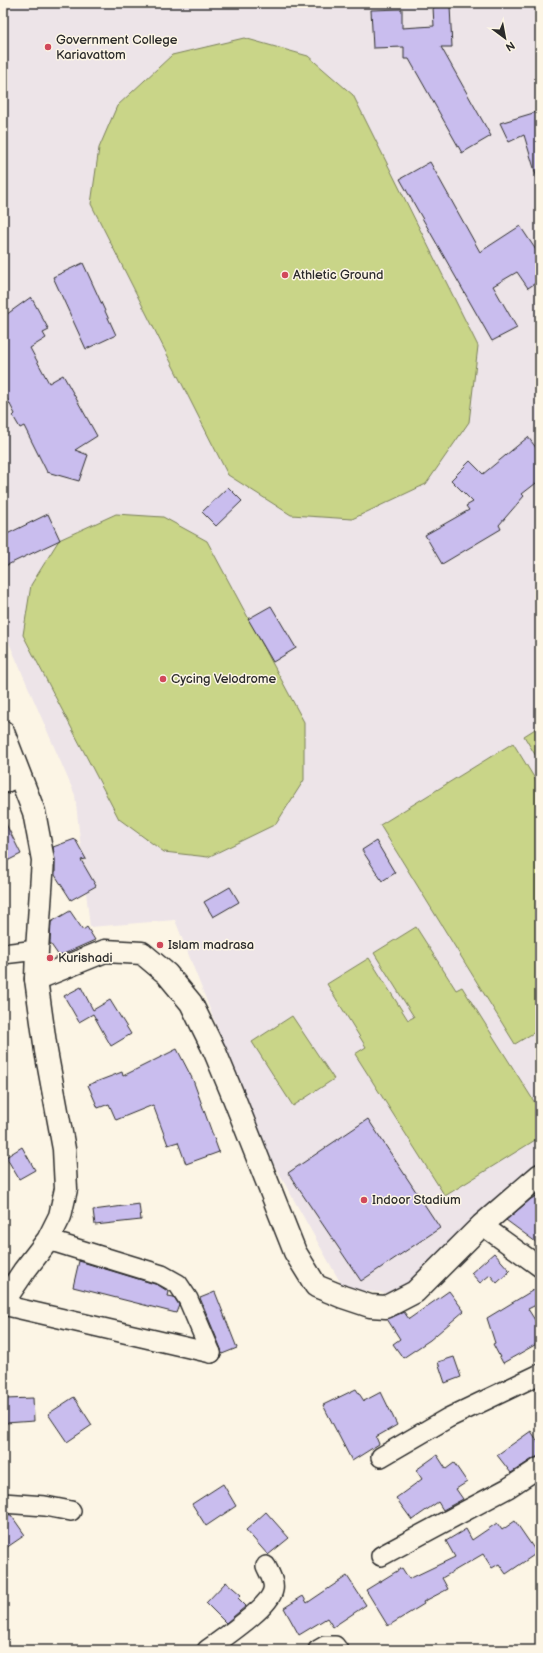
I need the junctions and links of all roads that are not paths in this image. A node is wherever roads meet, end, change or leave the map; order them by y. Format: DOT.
graph roads {
  1 [pos="3,732"];
  2 [pos="12,780"];
  3 [pos="37,950"];
  4 [pos="3,954"];
  5 [pos="36,979"];
  6 [pos="540,1175"];
  7 [pos="482,1225"];
  8 [pos="48,1240"];
  9 [pos="540,1267"];
  10 [pos="3,1304"];
  11 [pos="540,1374"];
  12 [pos="381,1457"];
  13 [pos="540,1467"];
  14 [pos="3,1503"];
  15 [pos="71,1511"];
  16 [pos="381,1556"];
  17 [pos="266,1566"];
  18 [pos="207,1650"];
  19 [pos="318,1650"];
  20 [pos="338,1650"];
  1 -- 2 [label="street"];
  2 -- 3 [label="street"];
  3 -- 4 [label="street"];
  3 -- 5 [label="street"];
  5 -- 7 [label="street"];
  5 -- 8 [label="street"];
  6 -- 7 [label="street"];
  7 -- 9 [label="street"];
  8 -- 10 [label="street"];
  8 -- 10 [label="street"];
  11 -- 12 [label="street"];
  13 -- 16 [label="street"];
  14 -- 15 [label="street"];
  17 -- 18 [label="street"];
  19 -- 20 [label="street"];
}
